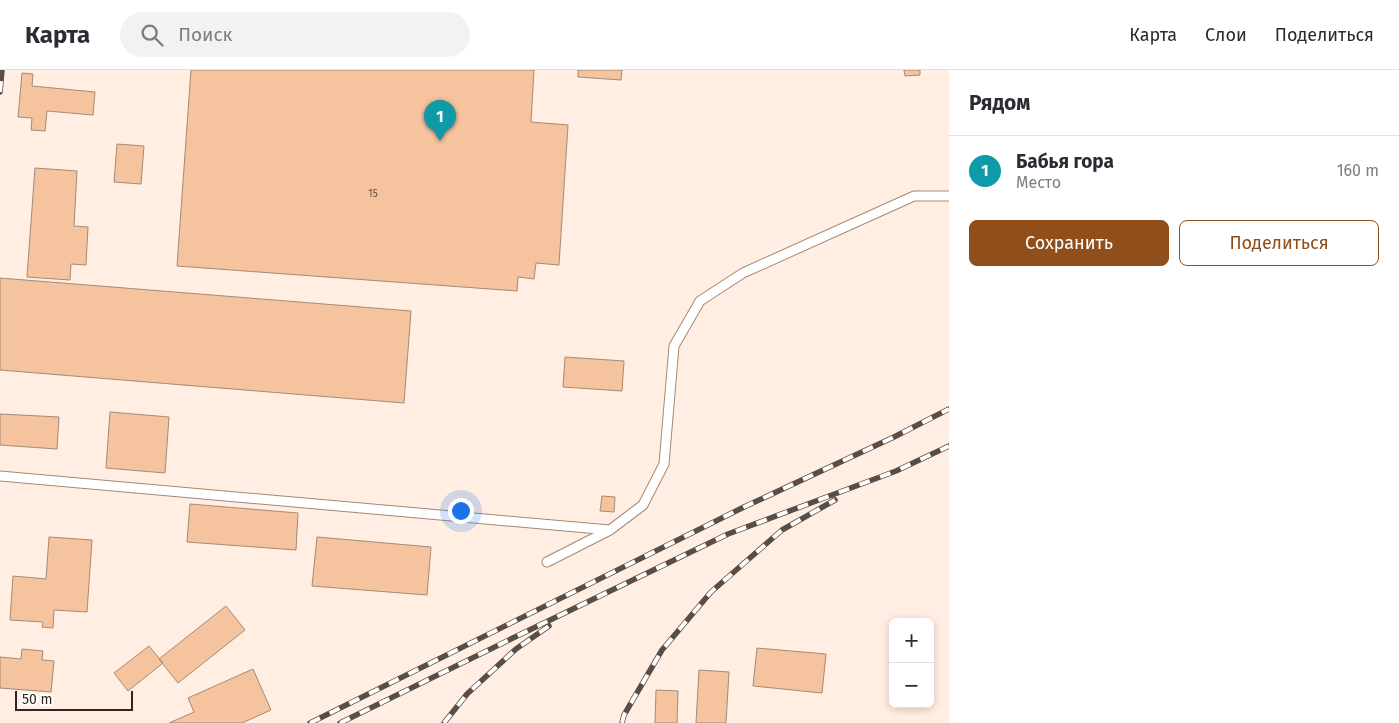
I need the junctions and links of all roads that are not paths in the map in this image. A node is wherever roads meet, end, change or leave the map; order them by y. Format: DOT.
graph roads {
  1 [pos="949,196"];
  2 [pos="0,476"];
  3 [pos="610,530"];
  4 [pos="547,562"];
  1 -- 3 [label="lane"];
  2 -- 3 [label="lane"];
  3 -- 4 [label="lane"];
}
